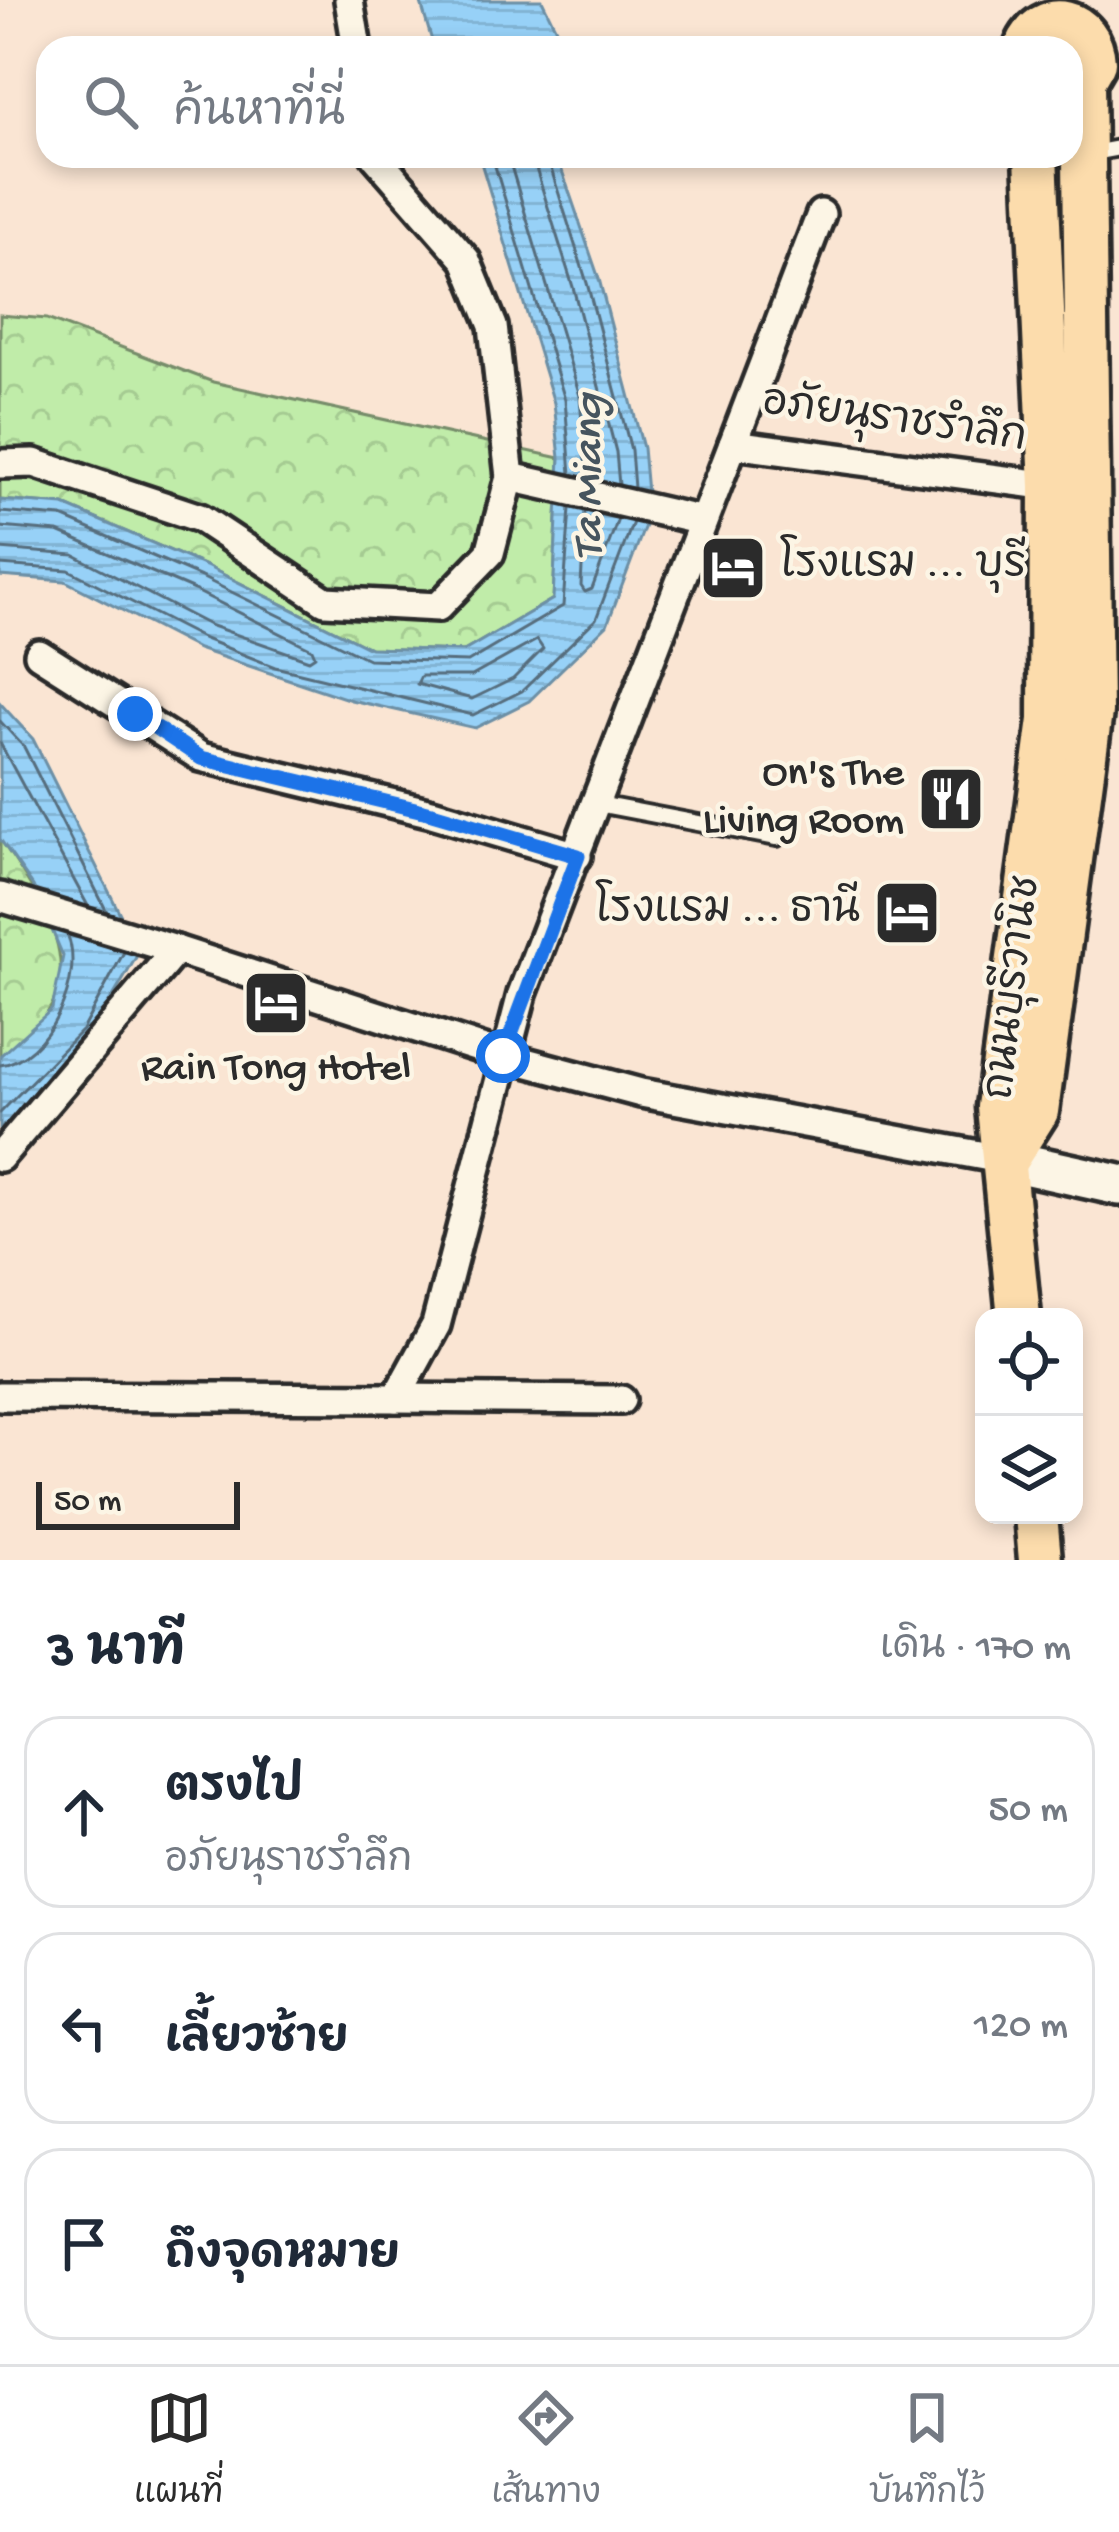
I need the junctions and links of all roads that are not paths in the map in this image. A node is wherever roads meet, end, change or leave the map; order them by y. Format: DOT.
graph roads {
  1 [pos="349,0"];
  2 [pos="355,36"];
  3 [pos="1083,83"];
  4 [pos="1100,152"];
  5 [pos="386,168"];
  6 [pos="1037,168"];
  7 [pos="821,214"];
  8 [pos="733,444"];
  9 [pos="0,464"];
  10 [pos="510,477"];
  11 [pos="1051,486"];
  12 [pos="704,521"];
  13 [pos="39,654"];
  14 [pos="1106,662"];
  15 [pos="598,804"];
  16 [pos="777,838"];
  17 [pos="578,856"];
  18 [pos="0,897"];
  19 [pos="176,950"];
  20 [pos="503,1056"];
  21 [pos="0,1157"];
  22 [pos="1006,1160"];
  23 [pos="1119,1185"];
  24 [pos="1018,1308"];
  25 [pos="0,1396"];
  26 [pos="396,1398"];
  27 [pos="622,1400"];
  28 [pos="1037,1524"];
  29 [pos="1040,1560"];
  1 -- 2 [label="street"];
  3 -- 4 [label="main road, ถนนบุรีวานิช"];
  4 -- 14 [label="main road, ถนนบุรีวานิช"];
  5 -- 10 [label="street"];
  6 -- 11 [label="main road, ถนนบุรีวานิช"];
  7 -- 8 [label="street"];
  8 -- 11 [label="street, อภัยนุราชรำลึก"];
  8 -- 12 [label="street, อภัยนุราชรำลึก"];
  9 -- 10 [label="street"];
  10 -- 12 [label="street"];
  11 -- 22 [label="main road, ถนนบุรีวานิช"];
  12 -- 15 [label="street, อภัยนุราชรำลึก"];
  13 -- 17 [label="street"];
  14 -- 22 [label="main road, ถนนบุรีวานิช"];
  15 -- 16 [label="lane"];
  15 -- 17 [label="street, อภัยนุราชรำลึก"];
  17 -- 20 [label="street, อภัยนุราชรำลึก"];
  18 -- 19 [label="street"];
  19 -- 20 [label="street"];
  19 -- 21 [label="street"];
  20 -- 22 [label="street"];
  20 -- 26 [label="street, อภัยนุราชรำลึก"];
  22 -- 23 [label="street"];
  22 -- 24 [label="main road"];
  25 -- 26 [label="street"];
  26 -- 27 [label="street"];
  28 -- 29 [label="main road"];
}
